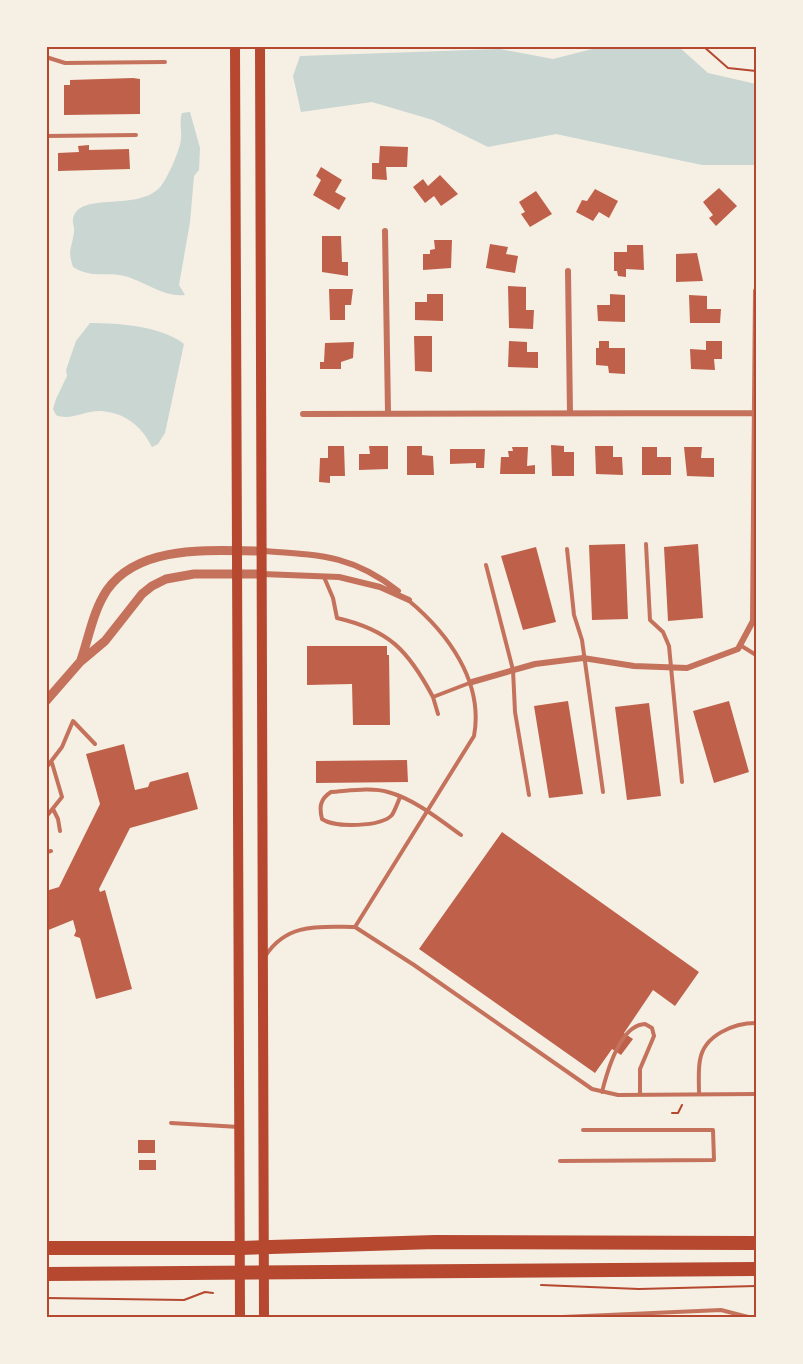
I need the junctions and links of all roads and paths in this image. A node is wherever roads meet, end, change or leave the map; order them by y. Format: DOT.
graph roads {
  1 [pos="235,46"];
  2 [pos="260,46"];
  3 [pos="703,46"];
  4 [pos="46,57"];
  5 [pos="165,62"];
  6 [pos="756,71"];
  7 [pos="136,135"];
  8 [pos="46,136"];
  9 [pos="385,231"];
  10 [pos="568,271"];
  11 [pos="756,291"];
  12 [pos="388,412"];
  13 [pos="570,413"];
  14 [pos="755,413"];
  15 [pos="303,414"];
  16 [pos="755,527"];
  17 [pos="646,544"];
  18 [pos="567,549"];
  19 [pos="236,551"];
  20 [pos="263,551"];
  21 [pos="486,566"];
  22 [pos="236,574"];
  23 [pos="262,574"];
  24 [pos="323,576"];
  25 [pos="399,591"];
  26 [pos="755,595"];
  27 [pos="409,600"];
  28 [pos="740,645"];
  29 [pos="756,655"];
  30 [pos="583,658"];
  31 [pos="80,662"];
  32 [pos="670,667"];
  33 [pos="513,670"];
  34 [pos="471,682"];
  35 [pos="756,691"];
  36 [pos="433,697"];
  37 [pos="46,701"];
  38 [pos="438,714"];
  39 [pos="756,715"];
  40 [pos="95,744"];
  41 [pos="51,763"];
  42 [pos="46,768"];
  43 [pos="682,782"];
  44 [pos="603,792"];
  45 [pos="529,795"];
  46 [pos="400,797"];
  47 [pos="52,809"];
  48 [pos="426,812"];
  49 [pos="46,817"];
  50 [pos="60,831"];
  51 [pos="461,835"];
  52 [pos="355,927"];
  53 [pos="264,958"];
  54 [pos="756,1023"];
  55 [pos="602,1092"];
  56 [pos="699,1094"];
  57 [pos="756,1094"];
  58 [pos="640,1095"];
  59 [pos="682,1105"];
  60 [pos="672,1113"];
  61 [pos="171,1123"];
  62 [pos="239,1127"];
  63 [pos="583,1130"];
  64 [pos="560,1161"];
  65 [pos="755,1242"];
  66 [pos="265,1247"];
  67 [pos="46,1248"];
  68 [pos="240,1248"];
  69 [pos="756,1269"];
  70 [pos="265,1273"];
  71 [pos="46,1274"];
  72 [pos="240,1274"];
  73 [pos="530,1284"];
  74 [pos="756,1286"];
  75 [pos="213,1293"];
  76 [pos="46,1298"];
  77 [pos="721,1310"];
  78 [pos="658,1316"];
  79 [pos="240,1317"];
  80 [pos="264,1317"];
  81 [pos="540,1317"];
  82 [pos="721,1317"];
  83 [pos="752,1317"];
  1 -- 19 [label="main road"];
  2 -- 20 [label="main road"];
  3 -- 6 [label="path"];
  4 -- 5 [label="lane"];
  7 -- 8 [label="lane"];
  9 -- 12 [label="street"];
  10 -- 13 [label="street"];
  11 -- 14 [label="street"];
  12 -- 13 [label="street"];
  12 -- 15 [label="street"];
  13 -- 14 [label="street"];
  14 -- 16 [label="street"];
  16 -- 26 [label="street"];
  17 -- 32 [label="lane"];
  18 -- 30 [label="lane"];
  19 -- 20 [label="street"];
  19 -- 22 [label="main road"];
  19 -- 31 [label="street"];
  20 -- 23 [label="main road"];
  20 -- 25 [label="street"];
  21 -- 33 [label="lane"];
  22 -- 23 [label="street"];
  22 -- 31 [label="street"];
  22 -- 62 [label="main road"];
  23 -- 24 [label="street"];
  23 -- 53 [label="main road"];
  24 -- 27 [label="street"];
  24 -- 36 [label="lane"];
  25 -- 27 [label="lane"];
  26 -- 28 [label="street"];
  27 -- 34 [label="lane"];
  28 -- 29 [label="lane"];
  28 -- 32 [label="street"];
  30 -- 32 [label="street"];
  30 -- 33 [label="street"];
  30 -- 44 [label="lane"];
  31 -- 37 [label="street"];
  32 -- 43 [label="lane"];
  33 -- 34 [label="street"];
  33 -- 45 [label="lane"];
  34 -- 36 [label="lane"];
  34 -- 48 [label="lane"];
  35 -- 39 [label="lane"];
  36 -- 38 [label="lane"];
  40 -- 41 [label="lane"];
  41 -- 42 [label="lane"];
  41 -- 47 [label="lane"];
  46 -- 46 [label="lane"];
  46 -- 48 [label="lane"];
  47 -- 49 [label="lane"];
  47 -- 50 [label="lane"];
  48 -- 51 [label="lane"];
  48 -- 52 [label="lane"];
  52 -- 53 [label="lane"];
  52 -- 55 [label="lane"];
  53 -- 66 [label="main road"];
  54 -- 56 [label="lane"];
  55 -- 58 [label="lane"];
  55 -- 58 [label="lane"];
  56 -- 57 [label="lane"];
  56 -- 58 [label="lane"];
  59 -- 60 [label="path"];
  61 -- 62 [label="lane"];
  62 -- 68 [label="main road"];
  63 -- 64 [label="lane"];
  65 -- 66 [label="highway"];
  66 -- 68 [label="highway"];
  66 -- 70 [label="main road"];
  67 -- 68 [label="highway"];
  68 -- 72 [label="main road"];
  69 -- 70 [label="highway"];
  70 -- 72 [label="highway"];
  70 -- 80 [label="main road"];
  71 -- 72 [label="highway"];
  72 -- 79 [label="main road"];
  73 -- 74 [label="path"];
  75 -- 76 [label="path"];
  77 -- 78 [label="lane"];
  77 -- 82 [label="lane"];
  77 -- 83 [label="lane"];
  78 -- 81 [label="lane"];
}
